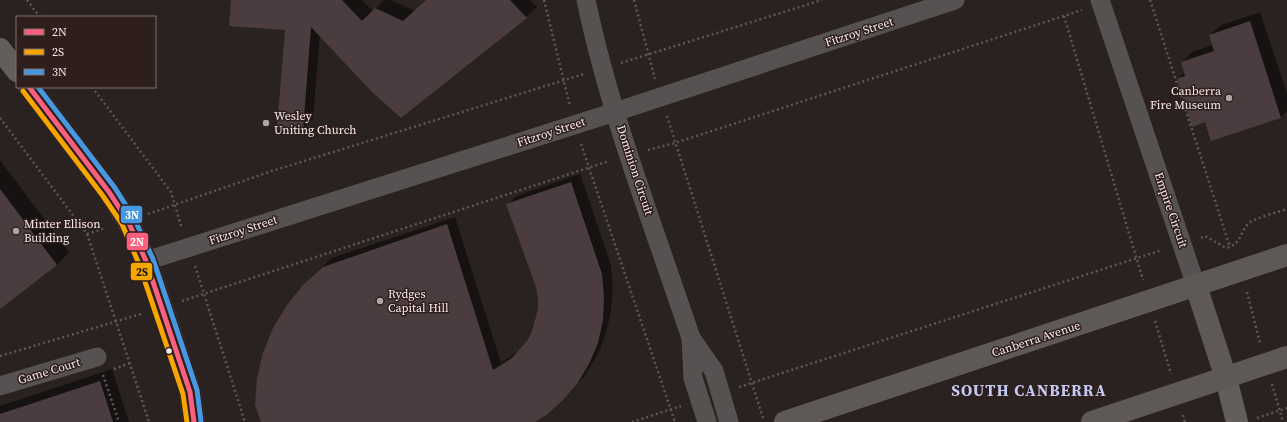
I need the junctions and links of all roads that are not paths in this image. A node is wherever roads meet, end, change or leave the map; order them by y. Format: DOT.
graph roads {
  1 [pos="586,0"];
  2 [pos="955,0"];
  3 [pos="1101,2"];
  4 [pos="0,49"];
  5 [pos="16,70"];
  6 [pos="30,88"];
  7 [pos="615,112"];
  8 [pos="1287,255"];
  9 [pos="146,261"];
  10 [pos="1196,286"];
  11 [pos="690,338"];
  12 [pos="97,357"];
  13 [pos="1287,357"];
  14 [pos="1226,378"];
  15 [pos="0,386"];
  16 [pos="1244,421"];
  17 [pos="194,422"];
  18 [pos="707,422"];
  19 [pos="729,422"];
  20 [pos="785,422"];
  21 [pos="1092,422"];
  1 -- 7 [label="street, Dominion Circuit"];
  2 -- 7 [label="street, Fitzroy Street"];
  3 -- 10 [label="street, Empire Circuit"];
  4 -- 5 [label="street"];
  6 -- 9 [label="street"];
  7 -- 9 [label="street, Fitzroy Street"];
  7 -- 11 [label="street, Dominion Circuit"];
  8 -- 10 [label="highway, Canberra Avenue"];
  9 -- 17 [label="street"];
  10 -- 14 [label="highway, Empire Circuit"];
  10 -- 20 [label="highway, Canberra Avenue"];
  11 -- 18 [label="street, Dominion Circuit"];
  11 -- 19 [label="street, Dominion Circuit"];
  12 -- 15 [label="street, Game Court"];
  13 -- 14 [label="highway"];
  14 -- 16 [label="street, Empire Circuit"];
  14 -- 21 [label="highway"];
}
